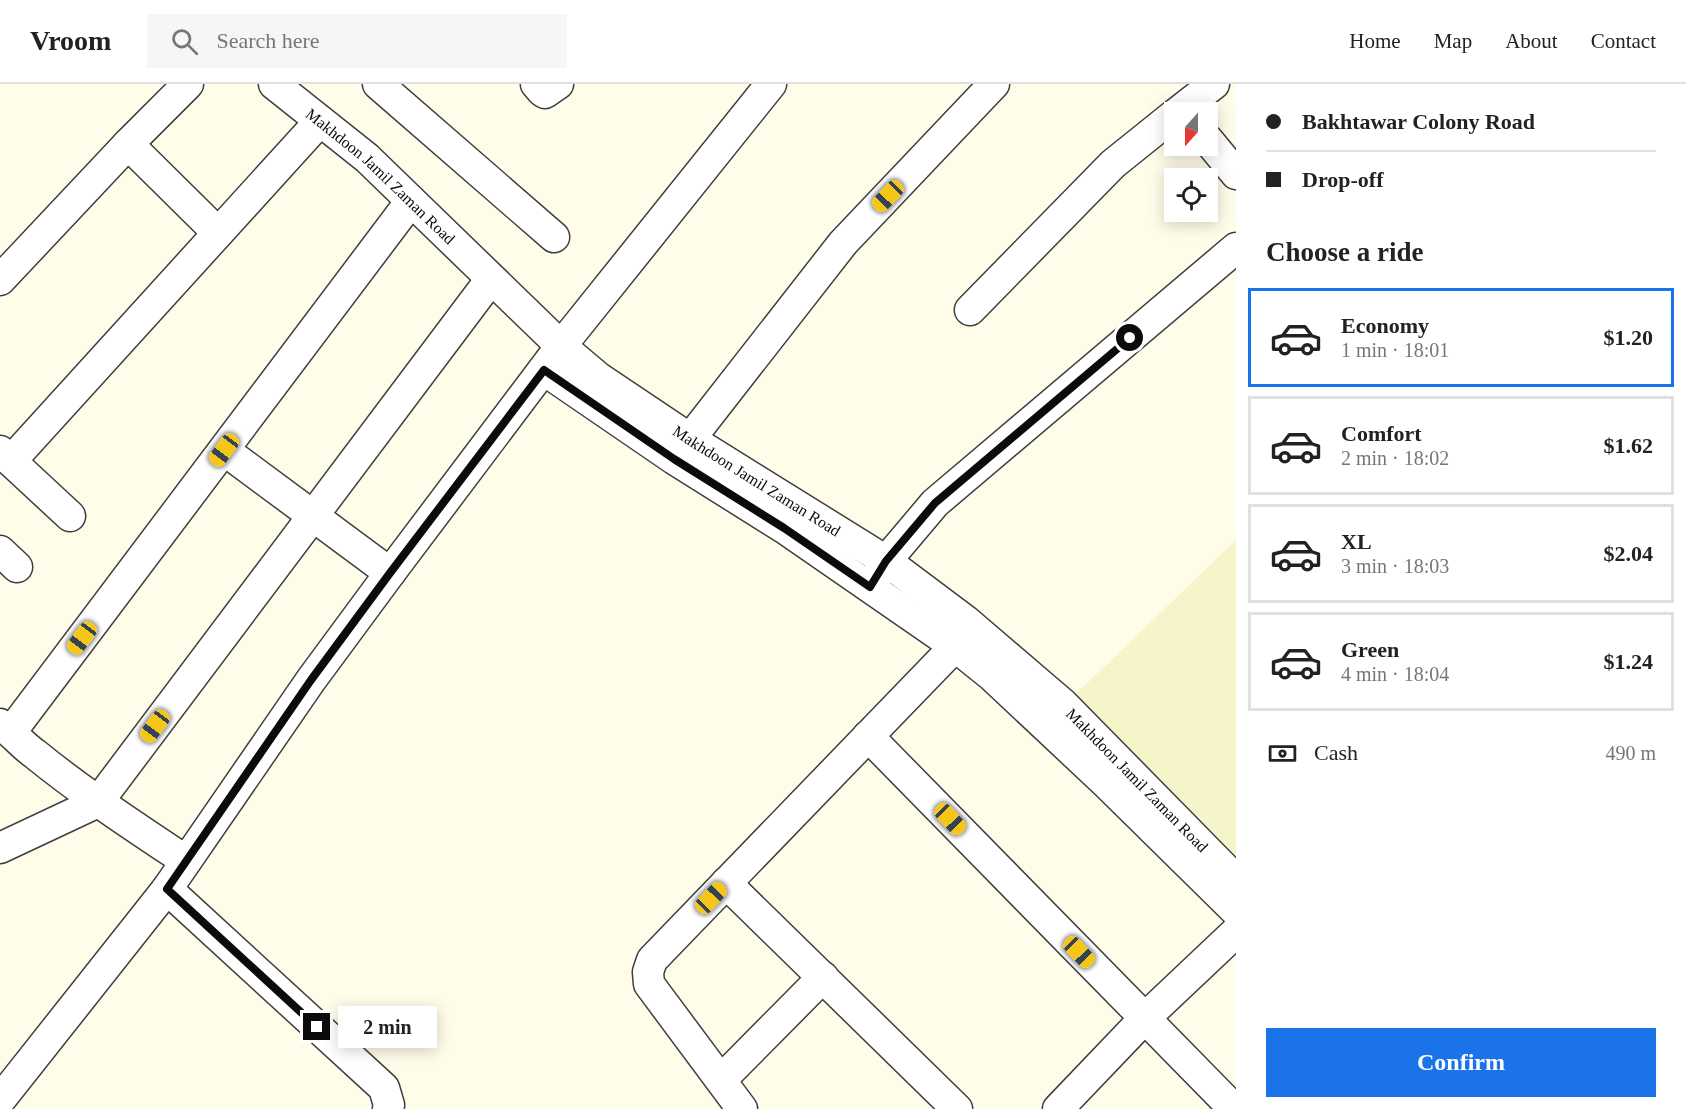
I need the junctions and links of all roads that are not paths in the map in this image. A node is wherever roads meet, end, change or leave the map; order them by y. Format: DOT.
graph roads {
  1 [pos="188,84"];
  2 [pos="274,84"];
  3 [pos="378,84"];
  4 [pos="536,84"];
  5 [pos="558,84"];
  6 [pos="771,84"];
  7 [pos="994,84"];
  8 [pos="1214,84"];
  9 [pos="1192,102"];
  10 [pos="320,121"];
  11 [pos="1164,124"];
  12 [pos="128,144"];
  13 [pos="1218,152"];
  14 [pos="1236,174"];
  15 [pos="411,201"];
  16 [pos="218,233"];
  17 [pos="554,237"];
  18 [pos="1236,248"];
  19 [pos="0,279"];
  20 [pos="491,279"];
  21 [pos="970,310"];
  22 [pos="561,346"];
  23 [pos="544,370"];
  24 [pos="690,439"];
  25 [pos="224,450"];
  26 [pos="5,456"];
  27 [pos="70,516"];
  28 [pos="313,516"];
  29 [pos="886,561"];
  30 [pos="390,573"];
  31 [pos="870,587"];
  32 [pos="964,637"];
  33 [pos="1066,726"];
  34 [pos="6,728"];
  35 [pos="868,736"];
  36 [pos="98,802"];
  37 [pos="0,848"];
  38 [pos="186,861"];
  39 [pos="1236,880"];
  40 [pos="726,883"];
  41 [pos="167,889"];
  42 [pos="1236,911"];
  43 [pos="1236,932"];
  44 [pos="823,977"];
  45 [pos="1144,1019"];
  46 [pos="721,1080"];
  47 [pos="0,1100"];
  48 [pos="388,1109"];
  49 [pos="742,1109"];
  50 [pos="957,1109"];
  51 [pos="1058,1109"];
  52 [pos="1234,1109"];
  1 -- 12 [label="street"];
  2 -- 10 [label="street, Makhdoon Jamil Zaman Road"];
  3 -- 17 [label="street"];
  4 -- 5 [label="street"];
  6 -- 22 [label="street"];
  7 -- 24 [label="street"];
  8 -- 9 [label="street"];
  10 -- 15 [label="street, Makhdoon Jamil Zaman Road"];
  10 -- 16 [label="street"];
  11 -- 21 [label="street"];
  12 -- 16 [label="street"];
  12 -- 19 [label="street"];
  13 -- 14 [label="street"];
  15 -- 20 [label="street, Makhdoon Jamil Zaman Road"];
  15 -- 25 [label="street"];
  16 -- 26 [label="street"];
  18 -- 29 [label="street"];
  20 -- 22 [label="street, Makhdoon Jamil Zaman Road"];
  20 -- 28 [label="street"];
  22 -- 23 [label="street"];
  22 -- 24 [label="street, Makhdoon Jamil Zaman Road"];
  23 -- 30 [label="street"];
  23 -- 31 [label="street, Makhdoon Jamil Zaman Road"];
  24 -- 29 [label="street, Makhdoon Jamil Zaman Road"];
  25 -- 28 [label="street"];
  25 -- 34 [label="street"];
  26 -- 27 [label="street"];
  28 -- 30 [label="street"];
  28 -- 36 [label="street"];
  29 -- 31 [label="street"];
  29 -- 32 [label="street, Makhdoon Jamil Zaman Road"];
  30 -- 38 [label="street"];
  31 -- 32 [label="street, Makhdoon Jamil Zaman Road"];
  32 -- 33 [label="street, Makhdoon Jamil Zaman Road"];
  32 -- 35 [label="street"];
  33 -- 39 [label="street, Makhdoon Jamil Zaman Road"];
  33 -- 42 [label="street, Makhdoon Jamil Zaman Road"];
  34 -- 36 [label="street"];
  35 -- 40 [label="street"];
  35 -- 45 [label="street"];
  36 -- 37 [label="street"];
  36 -- 38 [label="street"];
  38 -- 41 [label="street"];
  40 -- 44 [label="street"];
  40 -- 46 [label="street"];
  41 -- 47 [label="street"];
  41 -- 48 [label="street"];
  43 -- 45 [label="street"];
  44 -- 46 [label="street"];
  44 -- 50 [label="street"];
  45 -- 51 [label="street"];
  45 -- 52 [label="street"];
  46 -- 49 [label="street"];
}
